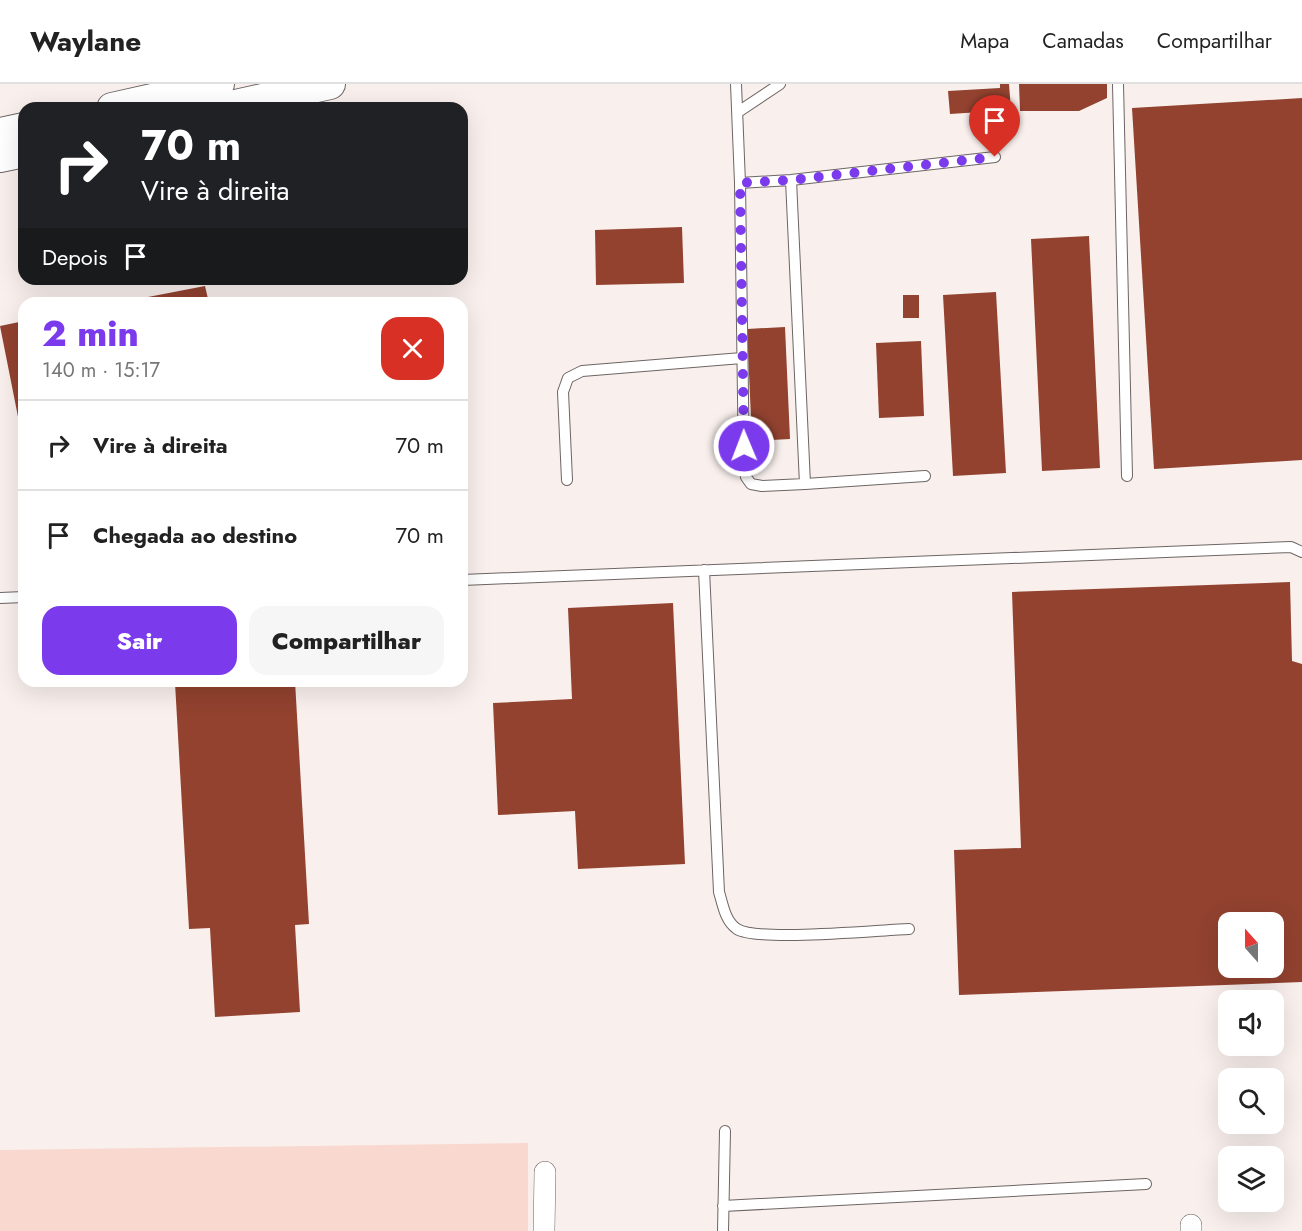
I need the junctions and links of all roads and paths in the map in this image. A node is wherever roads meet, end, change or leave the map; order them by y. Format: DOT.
graph roads {
  1 [pos="219,84"];
  2 [pos="330,84"];
  3 [pos="736,84"];
  4 [pos="780,84"];
  5 [pos="1118,84"];
  6 [pos="139,102"];
  7 [pos="249,102"];
  8 [pos="738,112"];
  9 [pos="18,129"];
  10 [pos="0,133"];
  11 [pos="18,153"];
  12 [pos="0,157"];
  13 [pos="995,157"];
  14 [pos="791,180"];
  15 [pos="740,183"];
  16 [pos="742,358"];
  17 [pos="925,476"];
  18 [pos="1127,476"];
  19 [pos="567,480"];
  20 [pos="805,484"];
  21 [pos="1302,552"];
  22 [pos="704,570"];
  23 [pos="468,580"];
  24 [pos="18,597"];
  25 [pos="0,598"];
  26 [pos="909,929"];
  27 [pos="725,1131"];
  28 [pos="545,1172"];
  29 [pos="1146,1184"];
  30 [pos="723,1206"];
  31 [pos="544,1231"];
  32 [pos="723,1231"];
  1 -- 6 [label="main road"];
  2 -- 7 [label="main road"];
  3 -- 8 [label="lane"];
  4 -- 8 [label="lane"];
  5 -- 18 [label="lane"];
  8 -- 15 [label="lane"];
  9 -- 10 [label="main road"];
  11 -- 12 [label="main road"];
  13 -- 14 [label="lane"];
  14 -- 15 [label="lane"];
  14 -- 20 [label="lane"];
  15 -- 16 [label="lane"];
  16 -- 19 [label="lane"];
  16 -- 20 [label="lane"];
  17 -- 20 [label="lane"];
  21 -- 22 [label="lane"];
  22 -- 23 [label="lane"];
  22 -- 26 [label="lane"];
  24 -- 25 [label="lane"];
  27 -- 30 [label="lane"];
  28 -- 31 [label="street"];
  29 -- 30 [label="lane"];
  30 -- 32 [label="lane"];
}
